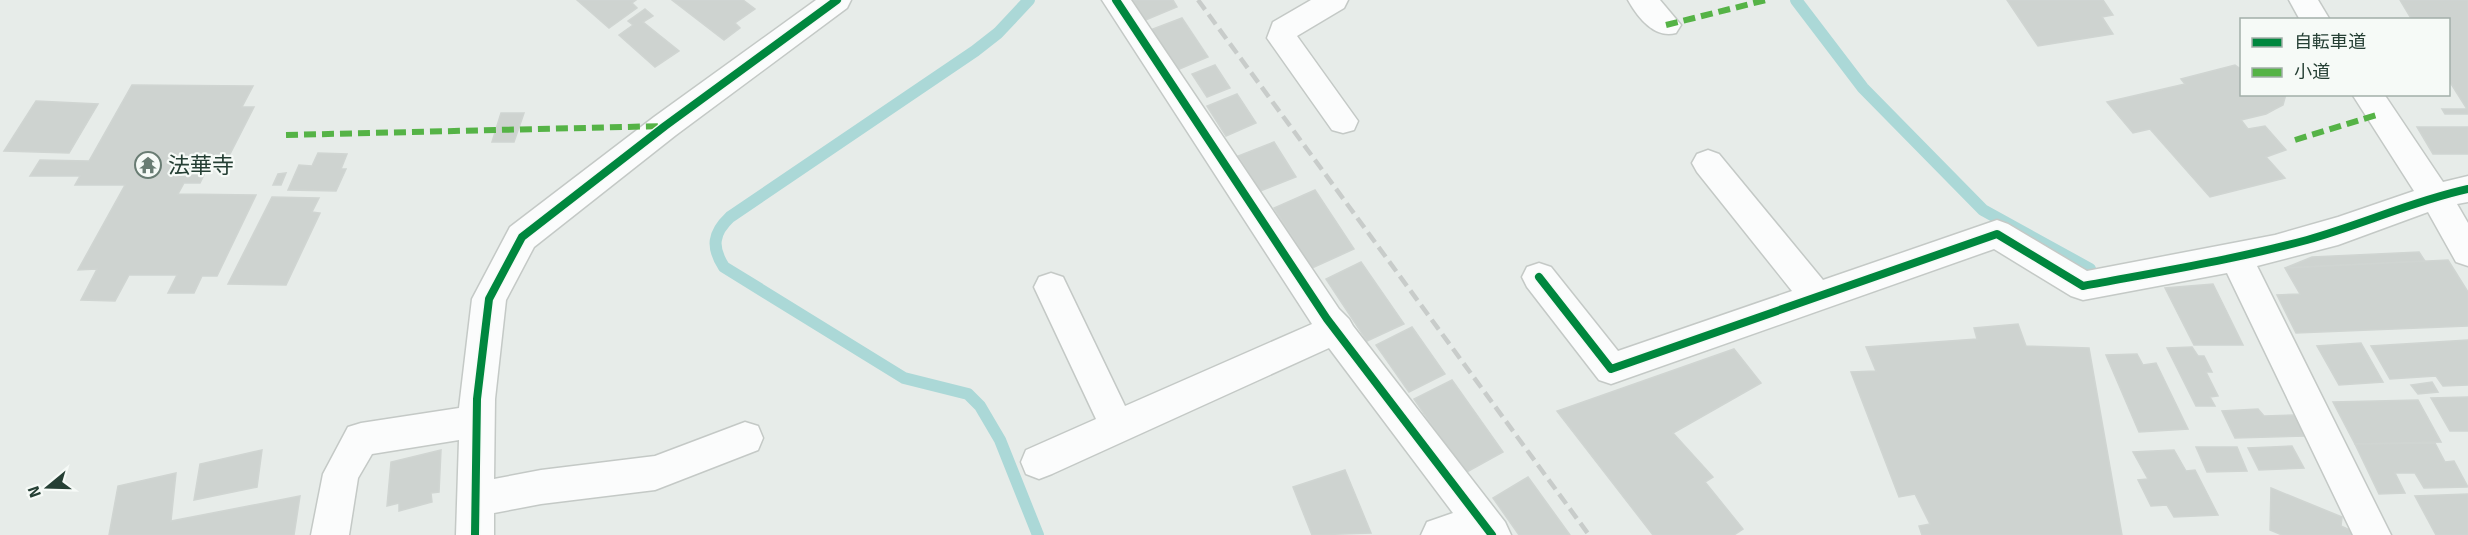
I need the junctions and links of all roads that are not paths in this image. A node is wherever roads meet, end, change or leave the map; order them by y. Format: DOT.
graph roads {
  1 [pos="837,0"];
  2 [pos="1116,0"];
  3 [pos="1334,0"];
  4 [pos="1642,0"];
  5 [pos="2303,0"];
  6 [pos="2315,18"];
  7 [pos="1666,25"];
  8 [pos="2368,96"];
  9 [pos="1343,121"];
  10 [pos="1708,163"];
  11 [pos="2468,189"];
  12 [pos="2435,196"];
  13 [pos="2468,252"];
  14 [pos="2236,258"];
  15 [pos="1539,277"];
  16 [pos="1051,286"];
  17 [pos="1817,297"];
  18 [pos="1337,329"];
  19 [pos="477,421"];
  20 [pos="1117,427"];
  21 [pos="745,438"];
  22 [pos="1039,462"];
  23 [pos="476,499"];
  24 [pos="1486,528"];
  25 [pos="330,535"];
  26 [pos="475,535"];
  27 [pos="1440,535"];
  28 [pos="2372,535"];
  1 -- 19 [label="street"];
  2 -- 18 [label="street"];
  3 -- 9 [label="street"];
  4 -- 7 [label="street"];
  5 -- 6 [label="street"];
  8 -- 12 [label="street"];
  10 -- 17 [label="street"];
  11 -- 12 [label="street"];
  12 -- 13 [label="street"];
  12 -- 14 [label="street"];
  14 -- 17 [label="street"];
  14 -- 28 [label="street"];
  15 -- 17 [label="street"];
  16 -- 20 [label="street"];
  18 -- 20 [label="street"];
  18 -- 24 [label="street"];
  19 -- 23 [label="street"];
  19 -- 25 [label="street"];
  20 -- 22 [label="street"];
  21 -- 23 [label="street"];
  23 -- 26 [label="street"];
  24 -- 27 [label="street"];
}
